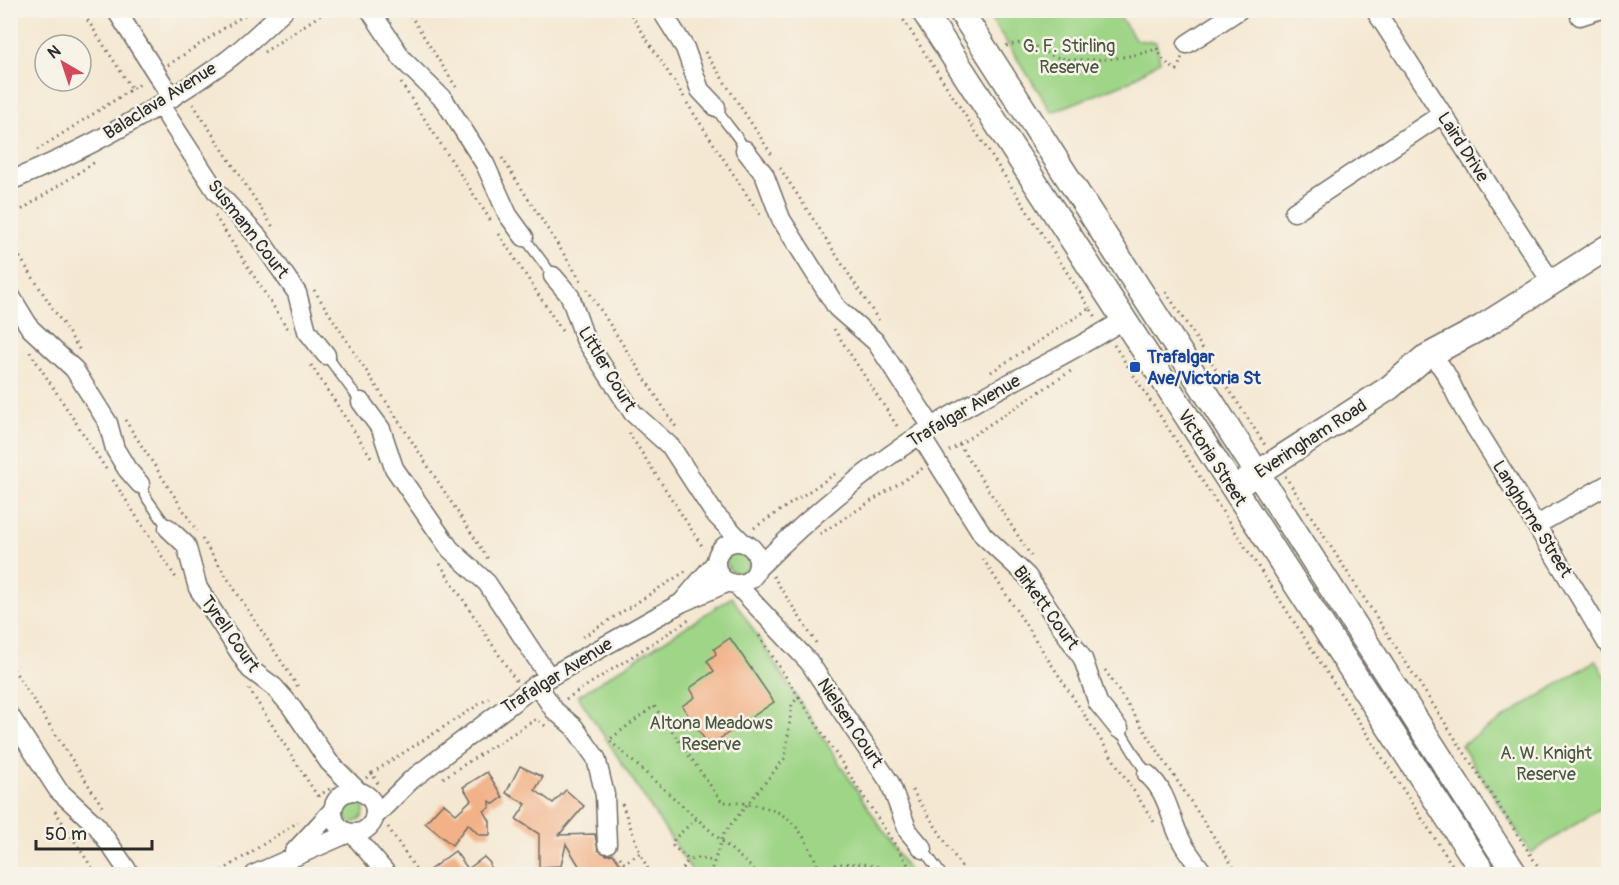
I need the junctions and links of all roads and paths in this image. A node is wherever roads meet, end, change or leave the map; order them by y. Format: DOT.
graph roads {
  1 [pos="81,10"];
  2 [pos="116,10"];
  3 [pos="252,10"];
  4 [pos="284,10"];
  5 [pos="407,10"];
  6 [pos="661,10"];
  7 [pos="897,10"];
  8 [pos="923,10"];
  9 [pos="960,10"];
  10 [pos="1239,10"];
  11 [pos="1375,10"];
  12 [pos="1598,10"];
  13 [pos="374,12"];
  14 [pos="1580,16"];
  15 [pos="1186,44"];
  16 [pos="1006,46"];
  17 [pos="704,50"];
  18 [pos="156,74"];
  19 [pos="400,80"];
  20 [pos="132,88"];
  21 [pos="458,90"];
  22 [pos="190,100"];
  23 [pos="166,102"];
  24 [pos="716,107"];
  25 [pos="1442,114"];
  26 [pos="496,149"];
  27 [pos="745,150"];
  28 [pos="29,155"];
  29 [pos="18,178"];
  30 [pos="10,195"];
  31 [pos="1294,212"];
  32 [pos="213,213"];
  33 [pos="274,229"];
  34 [pos="524,237"];
  35 [pos="1608,247"];
  36 [pos="553,276"];
  37 [pos="1552,283"];
  38 [pos="313,289"];
  39 [pos="10,296"];
  40 [pos="1157,296"];
  41 [pos="1090,308"];
  42 [pos="1124,320"];
  43 [pos="885,329"];
  44 [pos="290,332"];
  45 [pos="568,340"];
  46 [pos="1113,344"];
  47 [pos="30,352"];
  48 [pos="318,359"];
  49 [pos="1434,362"];
  50 [pos="361,402"];
  51 [pos="627,430"];
  52 [pos="926,431"];
  53 [pos="682,436"];
  54 [pos="374,462"];
  55 [pos="924,467"];
  56 [pos="1266,467"];
  57 [pos="930,477"];
  58 [pos="141,484"];
  59 [pos="1608,484"];
  60 [pos="1233,490"];
  61 [pos="714,513"];
  62 [pos="1537,525"];
  63 [pos="168,528"];
  64 [pos="790,534"];
  65 [pos="745,543"];
  66 [pos="712,555"];
  67 [pos="982,556"];
  68 [pos="438,561"];
  69 [pos="494,568"];
  70 [pos="757,571"];
  71 [pos="733,583"];
  72 [pos="183,589"];
  73 [pos="687,610"];
  74 [pos="756,617"];
  75 [pos="1608,645"];
  76 [pos="10,664"];
  77 [pos="542,676"];
  78 [pos="516,681"];
  79 [pos="506,687"];
  80 [pos="248,688"];
  81 [pos="496,693"];
  82 [pos="799,697"];
  83 [pos="553,707"];
  84 [pos="10,716"];
  85 [pos="536,719"];
  86 [pos="1119,729"];
  87 [pos="553,730"];
  88 [pos="329,762"];
  89 [pos="372,774"];
  90 [pos="1147,774"];
  91 [pos="411,780"];
  92 [pos="435,783"];
  93 [pos="362,792"];
  94 [pos="605,795"];
  95 [pos="748,802"];
  96 [pos="328,808"];
  97 [pos="108,814"];
  98 [pos="697,818"];
  99 [pos="301,820"];
  100 [pos="378,821"];
  101 [pos="351,833"];
  102 [pos="1162,835"];
  103 [pos="720,839"];
  104 [pos="608,844"];
  105 [pos="923,849"];
  106 [pos="640,853"];
  107 [pos="620,857"];
  108 [pos="289,858"];
  109 [pos="688,860"];
  110 [pos="714,861"];
  111 [pos="819,868"];
  112 [pos="648,869"];
  113 [pos="386,872"];
  114 [pos="129,874"];
  115 [pos="216,874"];
  116 [pos="255,874"];
  117 [pos="419,874"];
  118 [pos="639,874"];
  119 [pos="652,874"];
  120 [pos="680,874"];
  121 [pos="710,874"];
  122 [pos="759,874"];
  123 [pos="806,874"];
  124 [pos="821,874"];
  125 [pos="900,874"];
  126 [pos="914,874"];
  127 [pos="941,874"];
  128 [pos="1204,874"];
  129 [pos="1458,874"];
  130 [pos="1484,874"];
  131 [pos="1515,874"];
  132 [pos="1543,874"];
  1 -- 20 [label="path"];
  2 -- 18 [label="street, Susmann Court"];
  3 -- 18 [label="path"];
  4 -- 23 [label="street, Balaclava Avenue"];
  5 -- 21 [label="path"];
  6 -- 24 [label="street"];
  7 -- 41 [label="path"];
  8 -- 42 [label="street, Victoria Street"];
  9 -- 40 [label="street, Victoria Street"];
  10 -- 15 [label="street"];
  11 -- 25 [label="street, Laird Drive"];
  12 -- 14 [label="street"];
  13 -- 34 [label="street"];
  15 -- 16 [label="path"];
  17 -- 43 [label="path"];
  18 -- 20 [label="path"];
  18 -- 23 [label="street, Susmann Court"];
  19 -- 45 [label="path"];
  20 -- 28 [label="path"];
  22 -- 33 [label="path"];
  23 -- 29 [label="street, Balaclava Avenue"];
  23 -- 48 [label="street, Susmann Court"];
  24 -- 27 [label="lane"];
  25 -- 31 [label="street"];
  25 -- 37 [label="street, Laird Drive"];
  26 -- 53 [label="path"];
  27 -- 52 [label="street, Birkett Court"];
  29 -- 30 [label="street, Balaclava Avenue"];
  32 -- 44 [label="path"];
  34 -- 36 [label="lane"];
  35 -- 37 [label="street, Everingham Road"];
  36 -- 61 [label="street, Littler Court"];
  37 -- 49 [label="street, Everingham Road"];
  38 -- 69 [label="path"];
  39 -- 58 [label="street"];
  40 -- 42 [label="street, Trafalgar Avenue"];
  40 -- 56 [label="street, Victoria Street"];
  40 -- 56 [label="path"];
  42 -- 52 [label="street, Trafalgar Avenue"];
  42 -- 60 [label="street, Victoria Street"];
  46 -- 129 [label="path"];
  47 -- 72 [label="path"];
  48 -- 50 [label="lane"];
  48 -- 54 [label="path"];
  49 -- 56 [label="street, Everingham Road"];
  49 -- 62 [label="street, Langhorne Street"];
  50 -- 77 [label="street"];
  51 -- 66 [label="path"];
  52 -- 64 [label="street, Trafalgar Avenue"];
  52 -- 86 [label="street, Birkett Court"];
  55 -- 57 [label="path"];
  56 -- 60 [label="street, Everingham Road"];
  56 -- 131 [label="street, Victoria Street"];
  56 -- 132 [label="path"];
  58 -- 63 [label="lane"];
  59 -- 62 [label="street"];
  60 -- 130 [label="street, Victoria Street"];
  61 -- 65 [label="street, Littler Court"];
  61 -- 66 [label="street, Littler Court"];
  62 -- 75 [label="street, Langhorne Street"];
  63 -- 88 [label="street, Tyrell Court"];
  64 -- 65 [label="street, Trafalgar Avenue"];
  64 -- 70 [label="street, Trafalgar Avenue"];
  65 -- 66 [label="street"];
  65 -- 70 [label="street"];
  66 -- 71 [label="street"];
  66 -- 73 [label="street, Trafalgar Avenue"];
  67 -- 102 [label="path"];
  68 -- 78 [label="path"];
  70 -- 71 [label="street"];
  70 -- 74 [label="street"];
  71 -- 73 [label="street, Trafalgar Avenue"];
  71 -- 74 [label="street, Nielsen Court"];
  73 -- 77 [label="street, Trafalgar Avenue"];
  73 -- 83 [label="path"];
  74 -- 82 [label="path"];
  74 -- 105 [label="street, Nielsen Court"];
  76 -- 97 [label="path"];
  77 -- 78 [label="path"];
  77 -- 83 [label="street"];
  77 -- 91 [label="street, Trafalgar Avenue"];
  78 -- 79 [label="path"];
  80 -- 96 [label="path"];
  81 -- 89 [label="path"];
  82 -- 95 [label="path"];
  82 -- 126 [label="path"];
  83 -- 85 [label="path"];
  83 -- 94 [label="street"];
  84 -- 114 [label="street"];
  85 -- 87 [label="path"];
  85 -- 92 [label="path"];
  86 -- 90 [label="lane"];
  88 -- 93 [label="street, Tyrell Court"];
  88 -- 96 [label="street, Tyrell Court"];
  90 -- 128 [label="street"];
  91 -- 93 [label="street, Trafalgar Avenue"];
  91 -- 100 [label="street, Trafalgar Avenue"];
  93 -- 96 [label="street"];
  93 -- 100 [label="street"];
  94 -- 104 [label="street"];
  94 -- 106 [label="path"];
  95 -- 98 [label="path"];
  95 -- 103 [label="path"];
  95 -- 111 [label="path"];
  96 -- 101 [label="street"];
  96 -- 108 [label="street"];
  98 -- 103 [label="path"];
  98 -- 109 [label="path"];
  99 -- 115 [label="path"];
  100 -- 101 [label="street"];
  100 -- 113 [label="street"];
  100 -- 117 [label="path"];
  101 -- 108 [label="street"];
  101 -- 113 [label="street"];
  103 -- 110 [label="path"];
  103 -- 122 [label="path"];
  105 -- 127 [label="lane"];
  106 -- 107 [label="path"];
  106 -- 112 [label="path"];
  108 -- 116 [label="street"];
  109 -- 110 [label="path"];
  109 -- 120 [label="path"];
  110 -- 121 [label="path"];
  111 -- 123 [label="path"];
  111 -- 124 [label="path"];
  111 -- 125 [label="path"];
  112 -- 118 [label="path"];
  112 -- 119 [label="path"];
}
